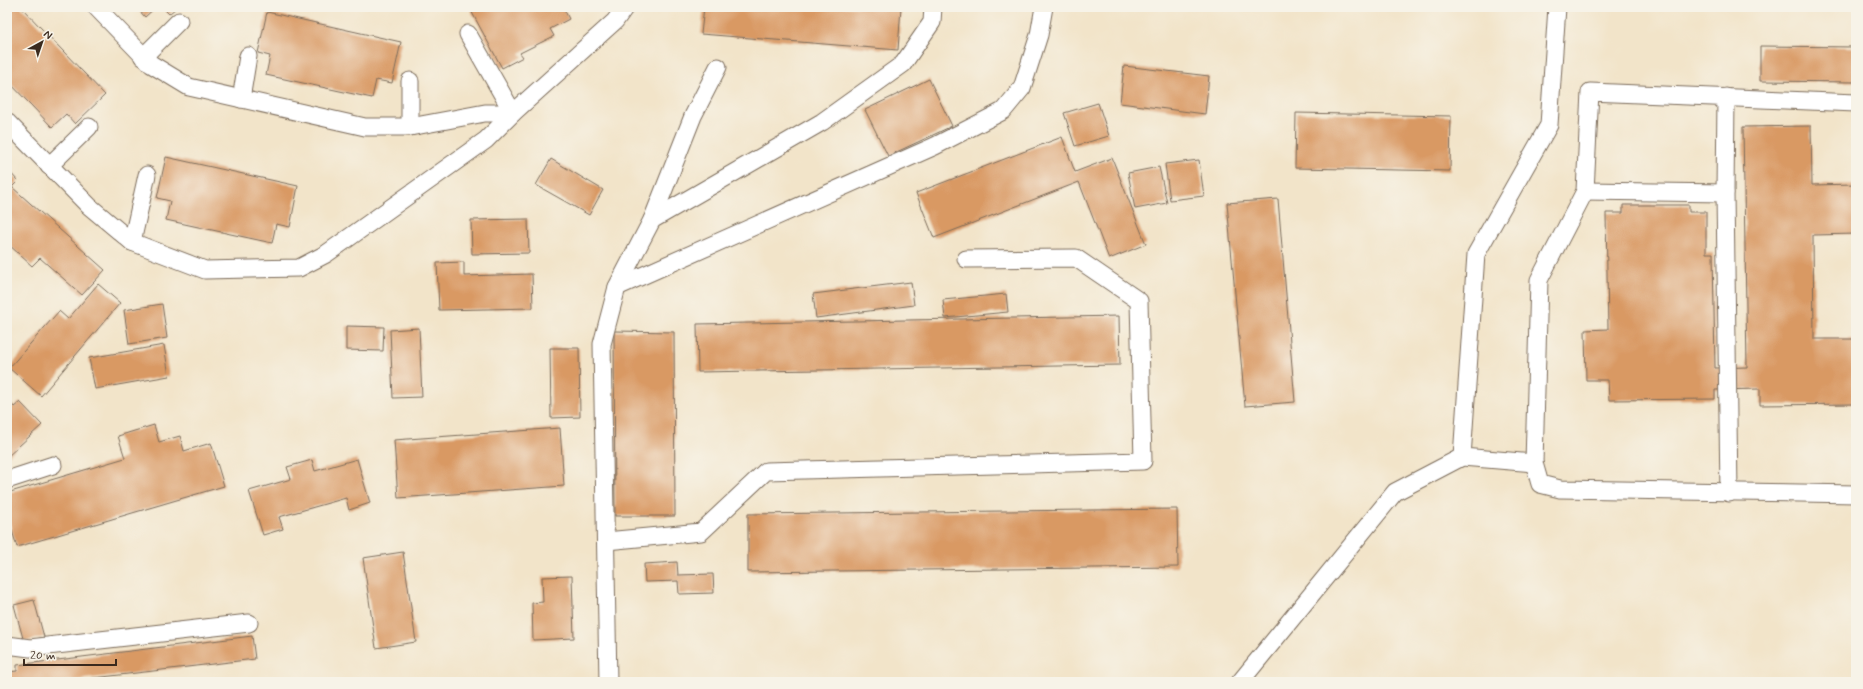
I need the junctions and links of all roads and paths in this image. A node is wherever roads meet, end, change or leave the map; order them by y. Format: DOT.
graph roads {
  1 [pos="96,7"];
  2 [pos="625,7"];
  3 [pos="933,7"];
  4 [pos="1044,7"];
  5 [pos="1557,7"];
  6 [pos="179,21"];
  7 [pos="468,34"];
  8 [pos="248,56"];
  9 [pos="143,57"];
  10 [pos="718,67"];
  11 [pos="410,82"];
  12 [pos="1726,97"];
  13 [pos="241,99"];
  14 [pos="1856,103"];
  15 [pos="513,113"];
  16 [pos="7,122"];
  17 [pos="89,127"];
  18 [pos="410,127"];
  19 [pos="49,166"];
  20 [pos="147,175"];
  21 [pos="1585,191"];
  22 [pos="1725,193"];
  23 [pos="652,220"];
  24 [pos="132,242"];
  25 [pos="966,259"];
  26 [pos="617,287"];
  27 [pos="1462,457"];
  28 [pos="1534,463"];
  29 [pos="53,465"];
  30 [pos="7,480"];
  31 [pos="1729,493"];
  32 [pos="1856,494"];
  33 [pos="606,541"];
  34 [pos="249,623"];
  35 [pos="7,645"];
  36 [pos="608,682"];
  37 [pos="1240,682"];
  1 -- 9 [label="lane"];
  2 -- 15 [label="lane"];
  3 -- 23 [label="lane"];
  4 -- 26 [label="lane"];
  5 -- 27 [label="lane"];
  6 -- 9 [label="lane"];
  7 -- 15 [label="lane"];
  8 -- 13 [label="lane"];
  9 -- 13 [label="lane"];
  10 -- 23 [label="lane"];
  11 -- 18 [label="lane"];
  12 -- 14 [label="lane"];
  12 -- 21 [label="lane"];
  12 -- 22 [label="lane"];
  13 -- 18 [label="lane"];
  15 -- 18 [label="lane"];
  15 -- 24 [label="lane"];
  16 -- 19 [label="lane"];
  17 -- 19 [label="lane"];
  19 -- 24 [label="lane"];
  20 -- 24 [label="lane"];
  21 -- 22 [label="lane"];
  21 -- 28 [label="lane"];
  22 -- 31 [label="lane"];
  23 -- 26 [label="lane"];
  25 -- 33 [label="lane"];
  26 -- 33 [label="lane"];
  27 -- 28 [label="lane"];
  27 -- 37 [label="lane"];
  28 -- 31 [label="lane"];
  29 -- 30 [label="lane"];
  31 -- 32 [label="lane"];
  33 -- 36 [label="lane"];
  34 -- 35 [label="lane"];
}
